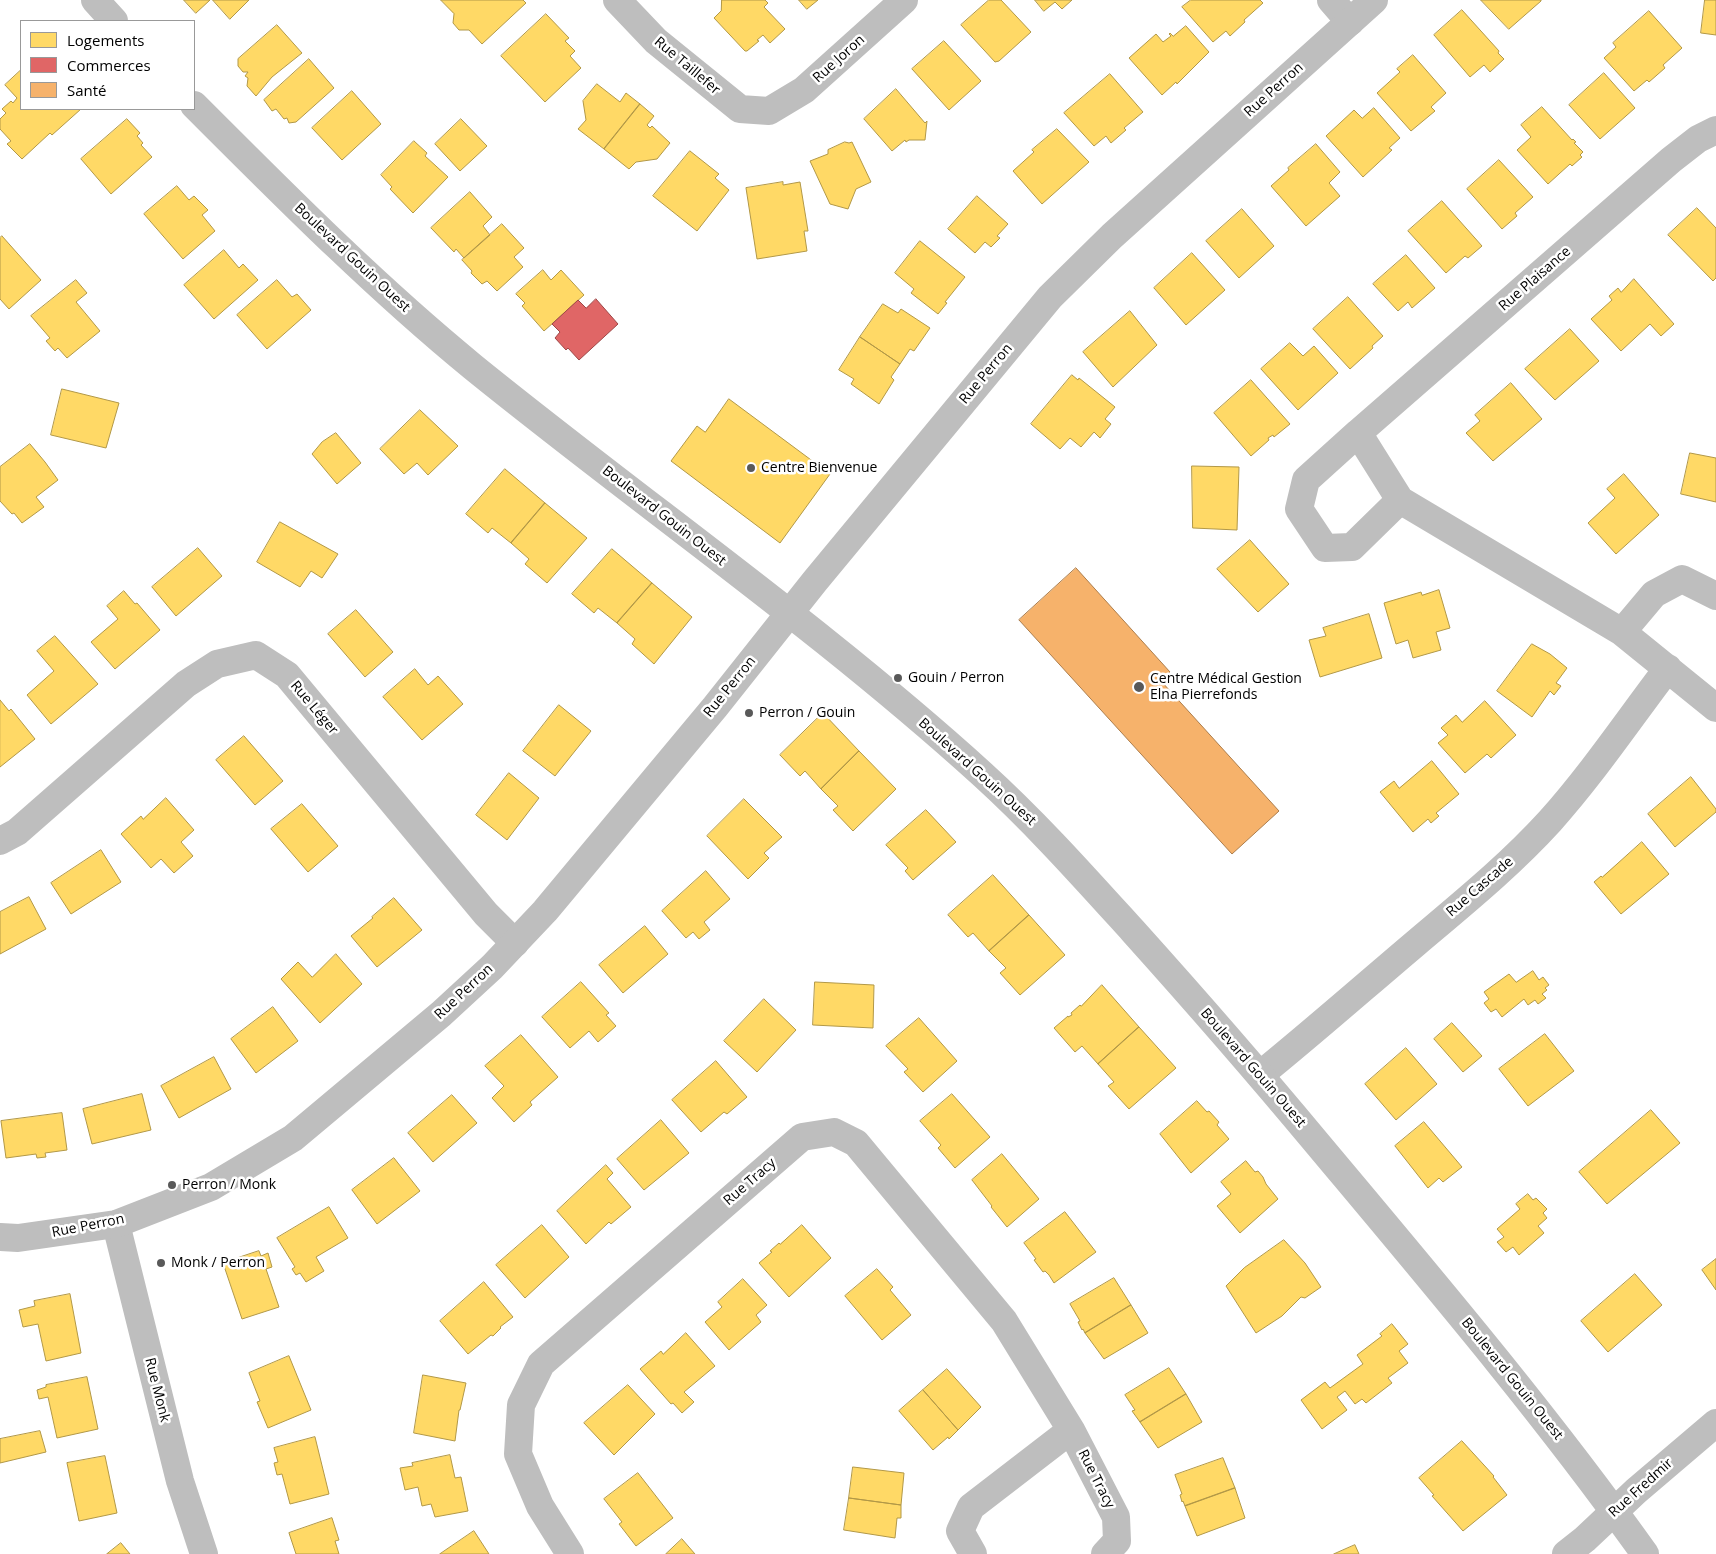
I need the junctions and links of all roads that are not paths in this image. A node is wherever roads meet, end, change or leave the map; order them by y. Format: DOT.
graph roads {
  1 [pos="95,0"];
  2 [pos="617,0"];
  3 [pos="904,0"];
  4 [pos="1331,0"];
  5 [pos="1374,0"];
  6 [pos="113,20"];
  7 [pos="1350,22"];
  8 [pos="195,106"];
  9 [pos="769,111"];
  10 [pos="1716,130"];
  11 [pos="1358,433"];
  12 [pos="1400,500"];
  13 [pos="1716,596"];
  14 [pos="790,614"];
  15 [pos="1622,632"];
  16 [pos="1668,668"];
  17 [pos="1716,708"];
  18 [pos="0,841"];
  19 [pos="515,943"];
  20 [pos="1260,1075"];
  21 [pos="116,1224"];
  22 [pos="0,1237"];
  23 [pos="1716,1423"];
  24 [pos="1071,1430"];
  25 [pos="1615,1511"];
  26 [pos="204,1554"];
  27 [pos="570,1554"];
  28 [pos="973,1554"];
  29 [pos="1105,1554"];
  30 [pos="1566,1554"];
  31 [pos="1645,1554"];
  1 -- 6 [label="street"];
  2 -- 9 [label="street, Rue Taillefer"];
  3 -- 9 [label="street, Rue Joron"];
  4 -- 7 [label="street"];
  5 -- 7 [label="street, Rue Perron"];
  7 -- 14 [label="street, Rue Perron"];
  8 -- 14 [label="street, Boulevard Gouin Ouest"];
  10 -- 11 [label="street, Rue Plaisance"];
  11 -- 12 [label="street"];
  11 -- 12 [label="street, Rue Plaisance"];
  12 -- 15 [label="street"];
  13 -- 15 [label="street"];
  14 -- 19 [label="street, Rue Perron"];
  14 -- 20 [label="street, Boulevard Gouin Ouest"];
  15 -- 16 [label="street"];
  16 -- 17 [label="street"];
  16 -- 20 [label="street, Rue Cascade"];
  18 -- 19 [label="street, Rue Léger"];
  19 -- 21 [label="street, Rue Perron"];
  20 -- 25 [label="street, Boulevard Gouin Ouest"];
  21 -- 22 [label="street, Rue Perron"];
  21 -- 26 [label="street, Rue Monk"];
  23 -- 25 [label="street, Rue Fredmir"];
  24 -- 27 [label="street, Rue Tracy"];
  24 -- 28 [label="street"];
  24 -- 29 [label="street, Rue Tracy"];
  25 -- 30 [label="street, Rue Fredmir"];
  25 -- 31 [label="street, Boulevard Gouin Ouest"];
}
